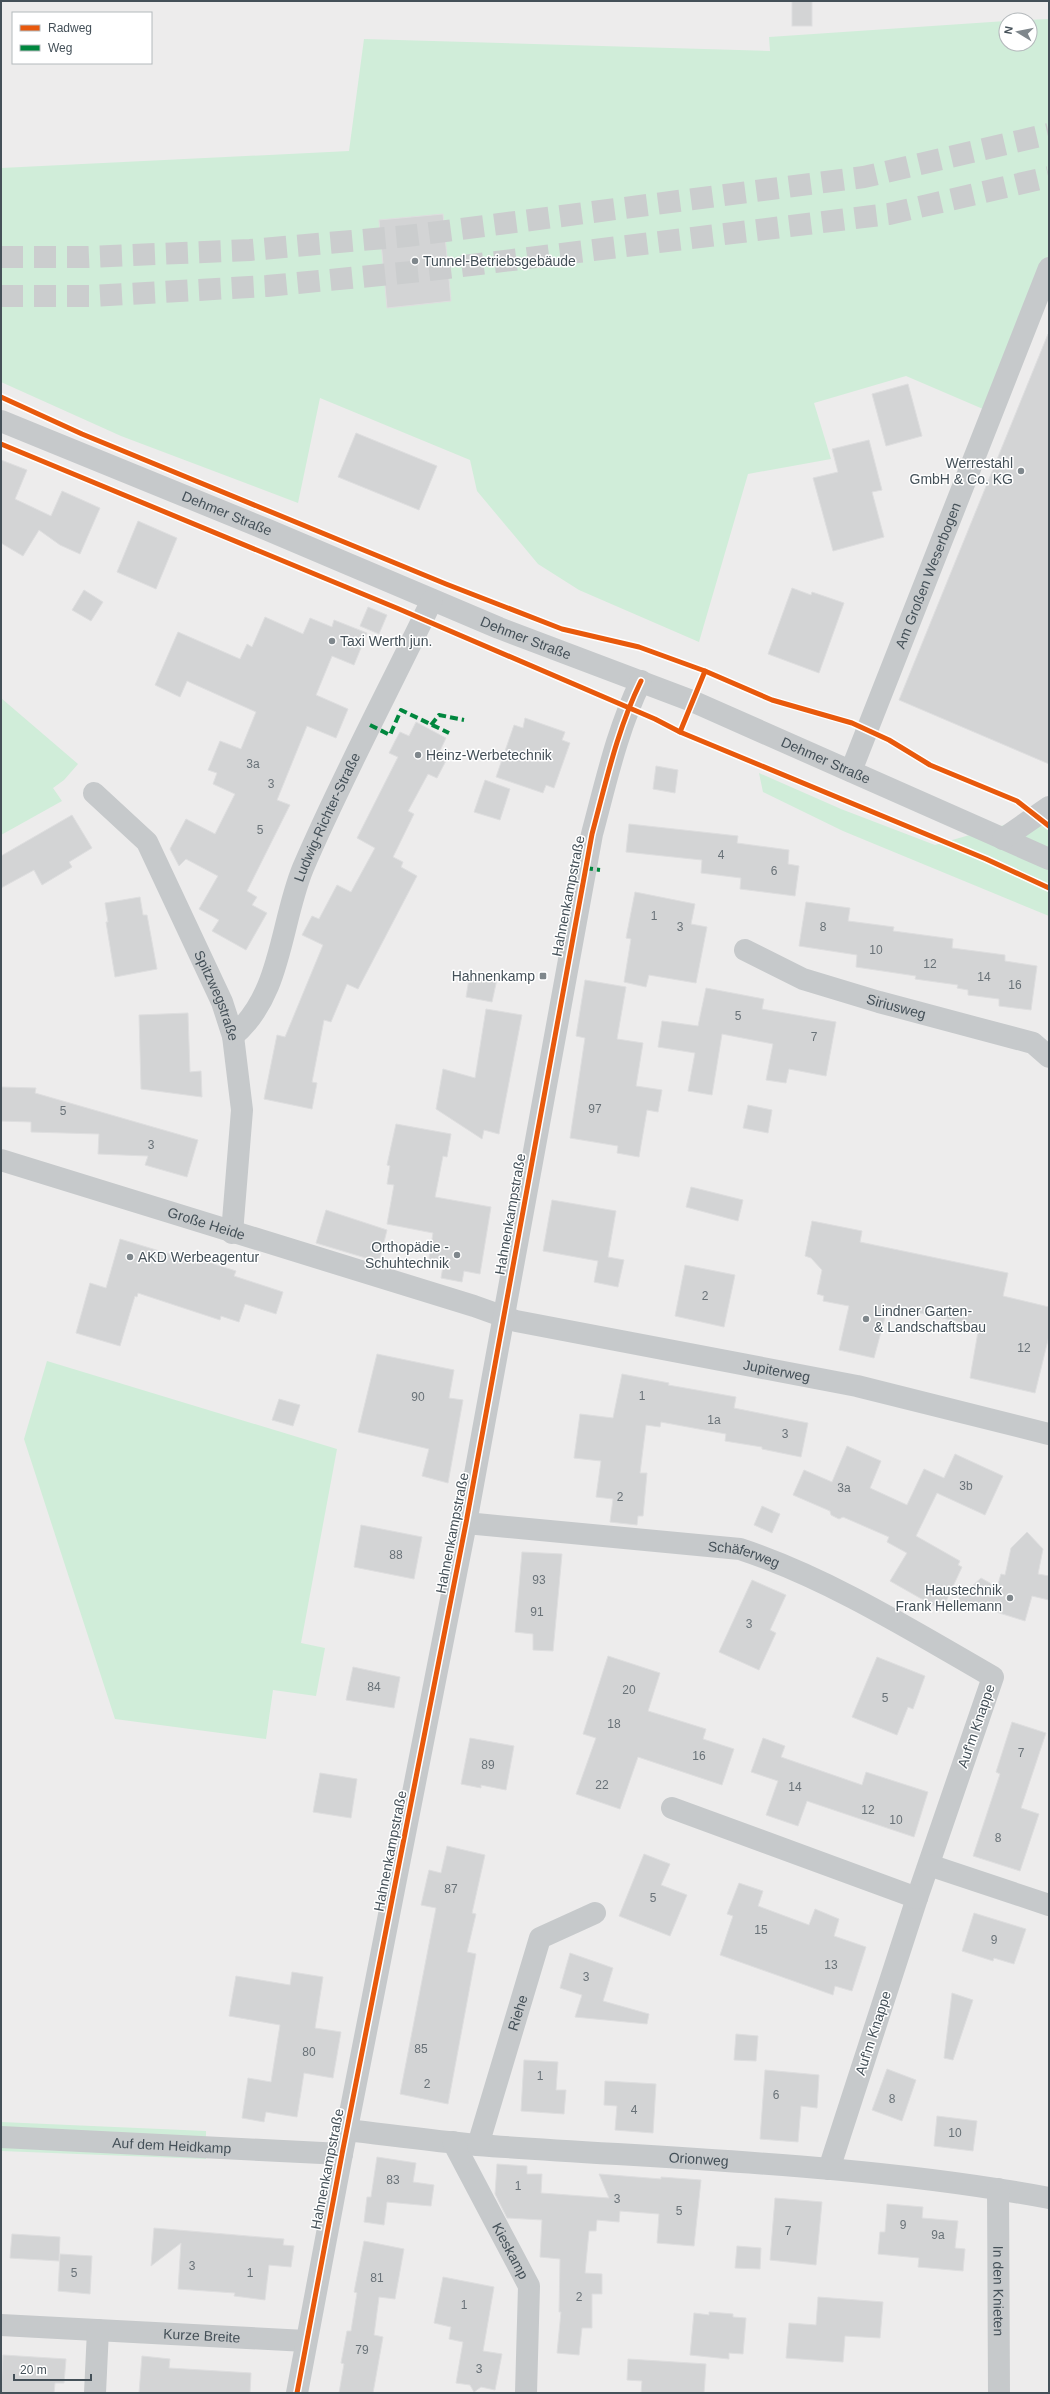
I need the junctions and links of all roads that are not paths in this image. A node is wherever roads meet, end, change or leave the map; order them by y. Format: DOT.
graph roads {
  1 [pos="1049,268"];
  2 [pos="1,421"];
  3 [pos="432,600"];
  4 [pos="641,681"];
  5 [pos="851,771"];
  6 [pos="94,793"];
  7 [pos="1049,807"];
  8 [pos="1003,838"];
  9 [pos="1049,859"];
  10 [pos="745,950"];
  11 [pos="233,1036"];
  12 [pos="1049,1057"];
  13 [pos="1,1160"];
  14 [pos="232,1233"];
  15 [pos="503,1316"];
  16 [pos="1049,1434"];
  17 [pos="466,1523"];
  18 [pos="993,1678"];
  19 [pos="672,1808"];
  20 [pos="929,1865"];
  21 [pos="917,1898"];
  22 [pos="1049,1905"];
  23 [pos="595,1913"];
  24 [pos="347,2130"];
  25 [pos="1,2137"];
  26 [pos="453,2142"];
  27 [pos="478,2145"];
  28 [pos="342,2154"];
  29 [pos="829,2169"];
  30 [pos="998,2189"];
  31 [pos="1049,2198"];
  32 [pos="1,2325"];
  33 [pos="98,2330"];
  34 [pos="306,2341"];
  35 [pos="94,2393"];
  36 [pos="297,2393"];
  37 [pos="526,2393"];
  38 [pos="999,2393"];
  1 -- 5 [label="street, Am Großen Weserbogen"];
  2 -- 3 [label="street, Dehmer Straße"];
  3 -- 4 [label="street, Dehmer Straße"];
  3 -- 11 [label="street, Ludwig-Richter-Straße"];
  4 -- 5 [label="street, Dehmer Straße"];
  4 -- 15 [label="street, Hahnenkampstraße"];
  5 -- 8 [label="street, Dehmer Straße"];
  6 -- 11 [label="street, Spitzwegstraße"];
  7 -- 8 [label="street"];
  8 -- 9 [label="street, Dehmer Straße"];
  10 -- 12 [label="street, Siriusweg"];
  11 -- 14 [label="street, Spitzwegstraße"];
  13 -- 14 [label="street, Große Heide"];
  14 -- 15 [label="street, Große Heide"];
  15 -- 16 [label="street, Jupiterweg"];
  15 -- 17 [label="street, Hahnenkampstraße"];
  17 -- 18 [label="street, Schäferweg"];
  17 -- 24 [label="street, Hahnenkampstraße"];
  18 -- 20 [label="street, Auf'm Knappe"];
  19 -- 21 [label="street"];
  20 -- 21 [label="street, Auf'm Knappe"];
  20 -- 22 [label="street"];
  21 -- 29 [label="street, Auf'm Knappe"];
  23 -- 27 [label="street, Riehe"];
  24 -- 26 [label="street, Orionweg"];
  24 -- 28 [label="street, Hahnenkampstraße"];
  25 -- 28 [label="street, Auf dem Heidkamp"];
  26 -- 27 [label="street, Orionweg"];
  26 -- 37 [label="street, Kieskamp"];
  27 -- 29 [label="street, Orionweg"];
  28 -- 34 [label="street, Hahnenkampstraße"];
  29 -- 30 [label="street, Orionweg"];
  30 -- 31 [label="street, Orionweg"];
  30 -- 38 [label="street, In den Knieten"];
  32 -- 33 [label="street, Kurze Breite"];
  33 -- 34 [label="street, Kurze Breite"];
  33 -- 35 [label="street"];
  34 -- 36 [label="street, Hahnenkampstraße"];
}
